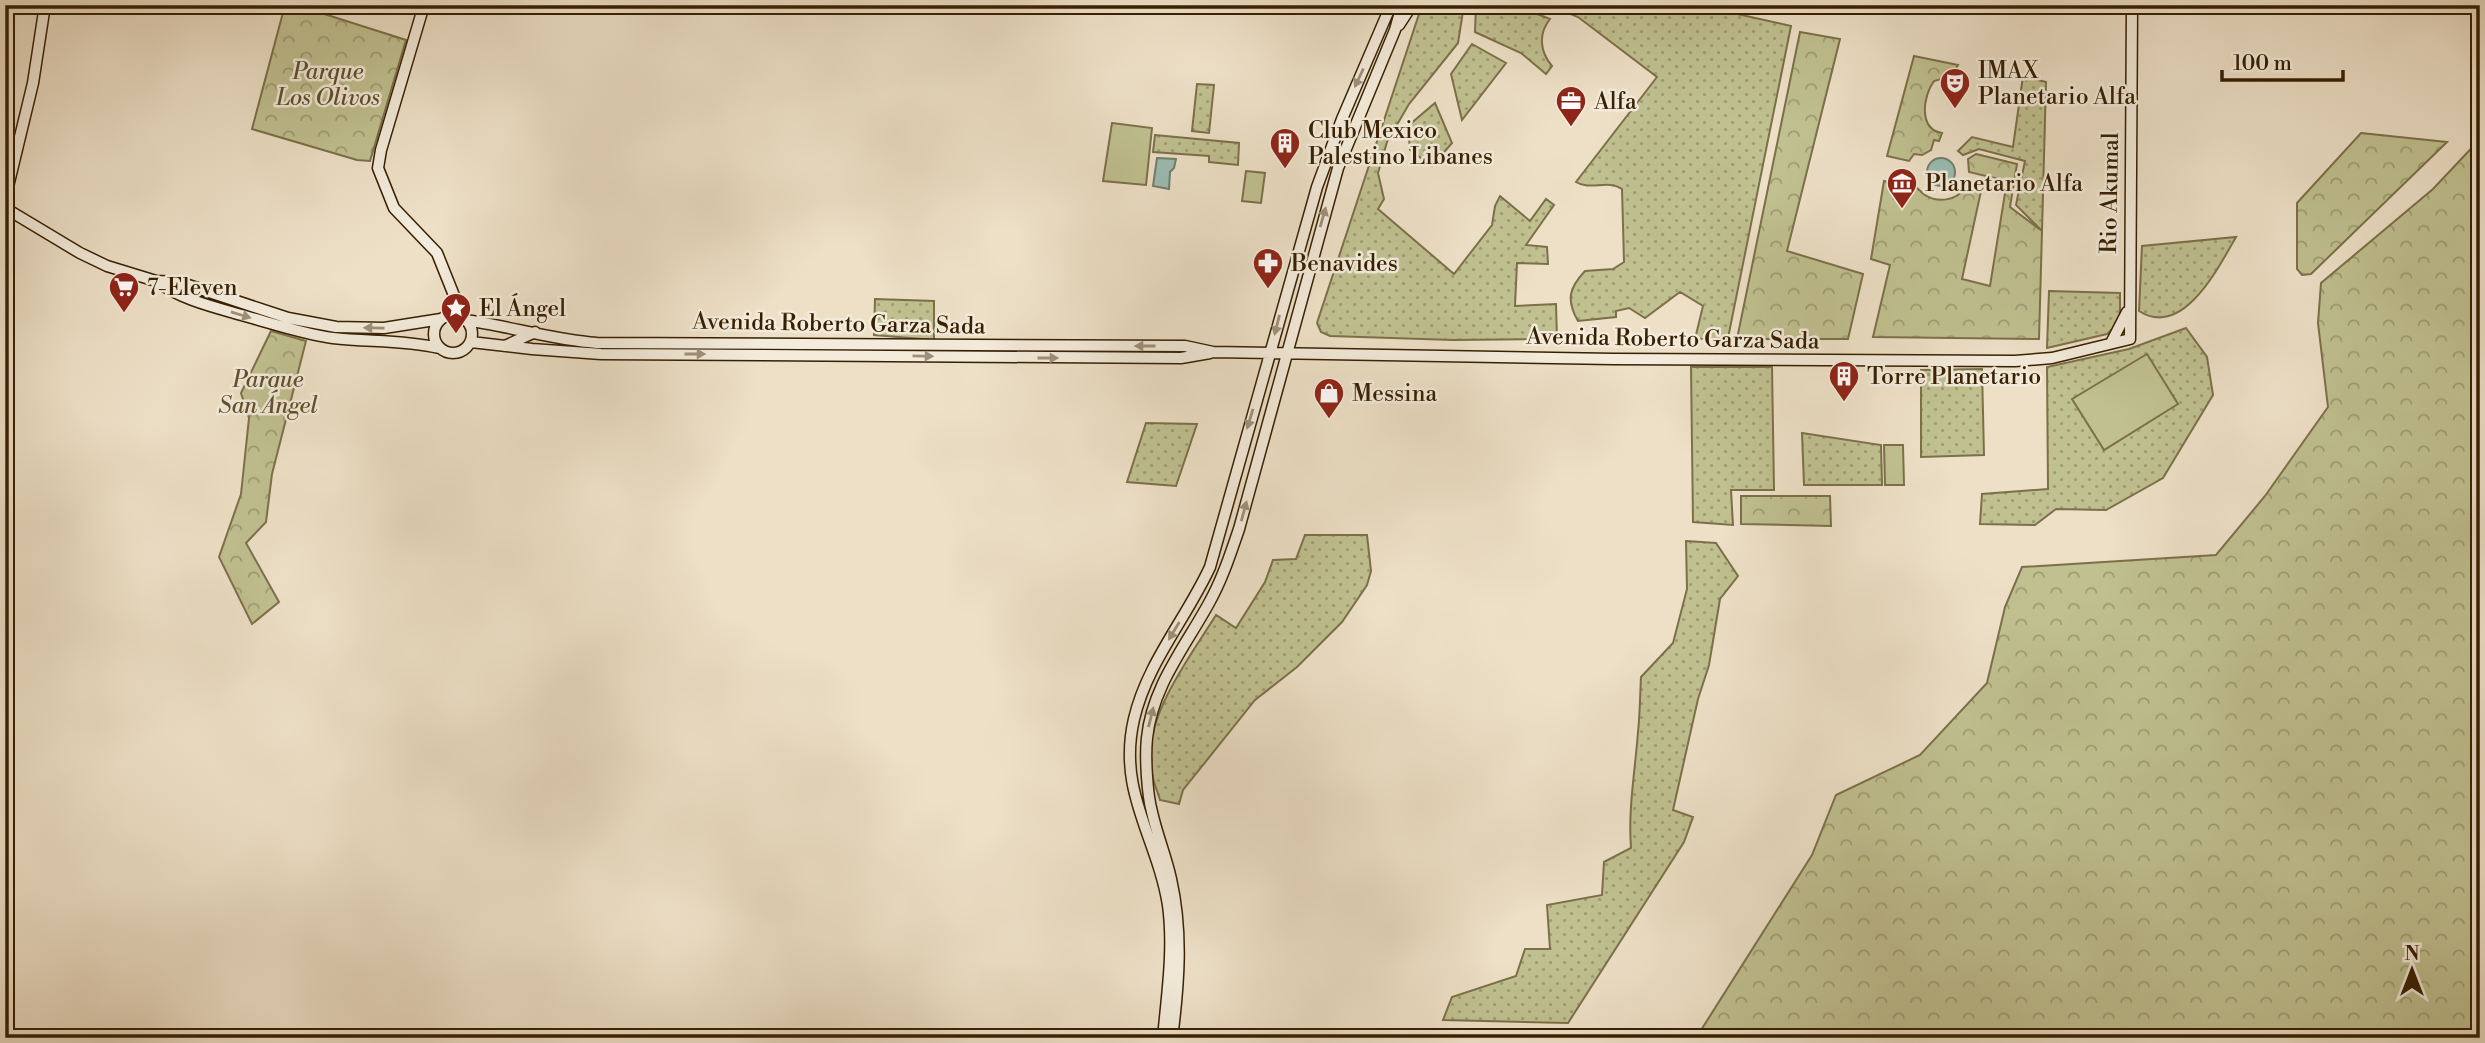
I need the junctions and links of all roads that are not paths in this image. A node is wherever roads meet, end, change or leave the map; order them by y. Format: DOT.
graph roads {
  1 [pos="45,5"];
  2 [pos="424,5"];
  3 [pos="1402,5"];
  4 [pos="1412,5"];
  5 [pos="2132,5"];
  6 [pos="1389,9"];
  7 [pos="1395,30"];
  8 [pos="14,163"];
  9 [pos="5,177"];
  10 [pos="5,200"];
  11 [pos="5,208"];
  12 [pos="156,281"];
  13 [pos="450,285"];
  14 [pos="2129,309"];
  15 [pos="444,318"];
  16 [pos="464,319"];
  17 [pos="535,332"];
  18 [pos="2130,339"];
  19 [pos="471,342"];
  20 [pos="619,343"];
  21 [pos="2111,343"];
  22 [pos="505,346"];
  23 [pos="439,348"];
  24 [pos="573,351"];
  25 [pos="1213,352"];
  26 [pos="1268,353"];
  27 [pos="665,354"];
  28 [pos="1287,354"];
  29 [pos="1149,785"];
  30 [pos="1132,788"];
  31 [pos="1163,1038"];
  32 [pos="1172,1038"];
  1 -- 8 [label="street"];
  2 -- 13 [label="street"];
  3 -- 7 [label="street"];
  4 -- 7 [label="street"];
  5 -- 14 [label="street, Rio Akumal"];
  6 -- 26 [label="street, one-way"];
  28 -- 7 [label="street, one-way"];
  8 -- 9 [label="street"];
  8 -- 10 [label="street"];
  11 -- 12 [label="street"];
  15 -- 12 [label="street, one-way"];
  12 -- 23 [label="street, one-way"];
  13 -- 15 [label="street"];
  13 -- 16 [label="street"];
  14 -- 18 [label="street, Rio Akumal"];
  14 -- 21 [label="street"];
  15 -- 16 [label="street"];
  15 -- 23 [label="street"];
  16 -- 17 [label="street, Avenida Roberto Garza Sada"];
  16 -- 19 [label="street"];
  17 -- 20 [label="street, Avenida Roberto Garza Sada"];
  17 -- 22 [label="street"];
  18 -- 21 [label="street, Avenida Roberto Garza Sada"];
  19 -- 22 [label="street, Avenida Roberto Garza Sada"];
  19 -- 23 [label="street"];
  20 -- 24 [label="street"];
  25 -- 20 [label="street, Avenida Roberto Garza Sada, one-way"];
  20 -- 27 [label="street"];
  21 -- 28 [label="street, Avenida Roberto Garza Sada"];
  22 -- 24 [label="street, Avenida Roberto Garza Sada"];
  24 -- 27 [label="street, Avenida Roberto Garza Sada"];
  25 -- 26 [label="street, Avenida Roberto Garza Sada"];
  27 -- 25 [label="street, Avenida Roberto Garza Sada, one-way"];
  26 -- 28 [label="street, Avenida Roberto Garza Sada"];
  26 -- 30 [label="street, one-way"];
  29 -- 28 [label="street, one-way"];
  29 -- 30 [label="street"];
  29 -- 32 [label="street"];
  30 -- 31 [label="street"];
}
